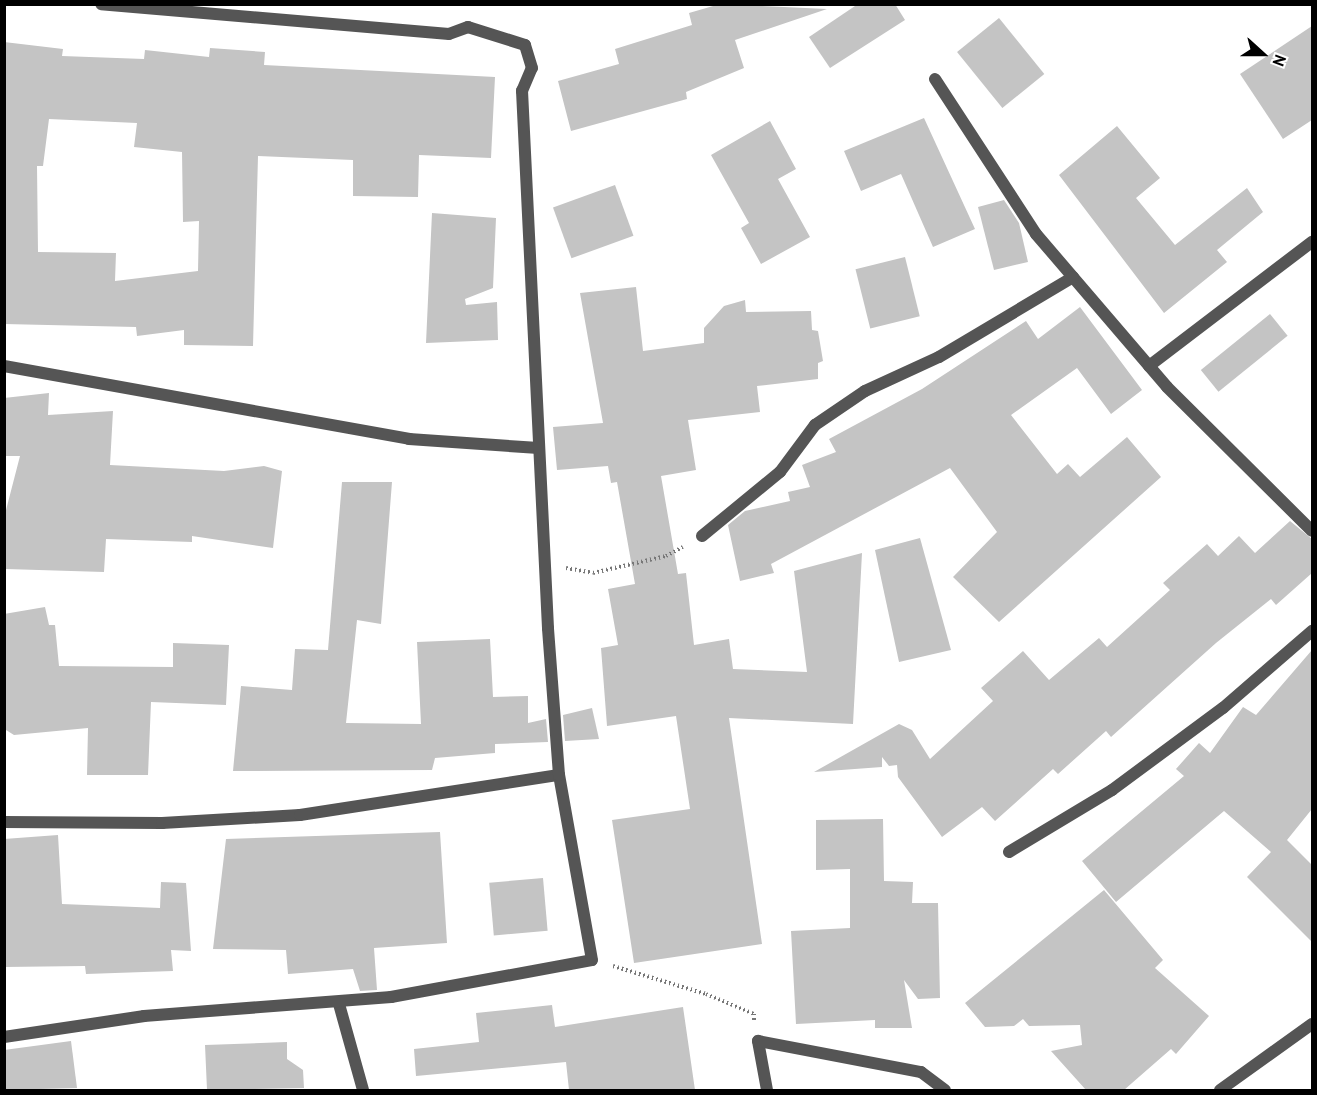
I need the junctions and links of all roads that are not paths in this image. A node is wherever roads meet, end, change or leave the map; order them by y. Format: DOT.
graph roads {
  1 [pos="101,4"];
  2 [pos="935,79"];
  3 [pos="1312,242"];
  4 [pos="1073,277"];
  5 [pos="4,366"];
  6 [pos="1149,366"];
  7 [pos="539,448"];
  8 [pos="1312,531"];
  9 [pos="702,536"];
  10 [pos="1312,632"];
  11 [pos="559,775"];
  12 [pos="4,822"];
  13 [pos="1009,852"];
  14 [pos="339,1004"];
  15 [pos="1312,1024"];
  16 [pos="4,1037"];
  17 [pos="363,1090"];
  18 [pos="767,1090"];
  19 [pos="945,1090"];
  20 [pos="1221,1090"];
  1 -- 7 [label="street"];
  2 -- 4 [label="street"];
  3 -- 6 [label="street"];
  4 -- 6 [label="street"];
  4 -- 9 [label="street"];
  5 -- 7 [label="street"];
  6 -- 8 [label="street"];
  7 -- 11 [label="street"];
  10 -- 13 [label="street"];
  11 -- 12 [label="street"];
  11 -- 14 [label="street"];
  14 -- 16 [label="street"];
  14 -- 17 [label="street"];
  15 -- 20 [label="street"];
  18 -- 19 [label="street"];
}
